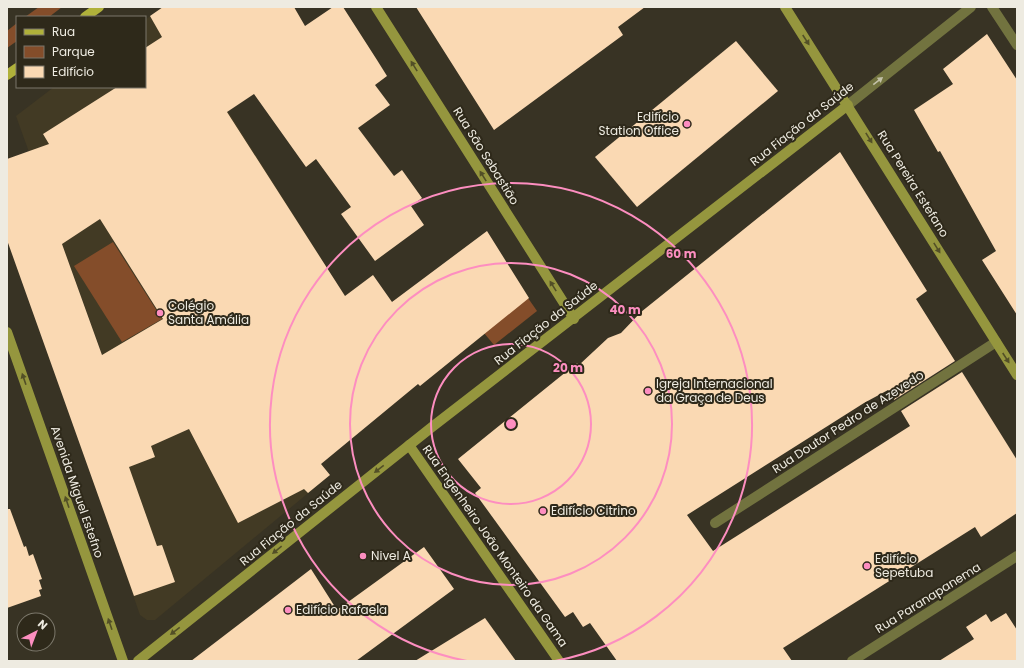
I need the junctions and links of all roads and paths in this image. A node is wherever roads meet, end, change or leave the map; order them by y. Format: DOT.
graph roads {
  1 [pos="99,7"];
  2 [pos="376,7"];
  3 [pos="785,7"];
  4 [pos="971,7"];
  5 [pos="992,7"];
  6 [pos="86,16"];
  7 [pos="1017,45"];
  8 [pos="16,69"];
  9 [pos="7,75"];
  10 [pos="848,105"];
  11 [pos="574,318"];
  12 [pos="7,332"];
  13 [pos="996,342"];
  14 [pos="1017,375"];
  15 [pos="409,445"];
  16 [pos="715,523"];
  17 [pos="1017,556"];
  18 [pos="123,661"];
  19 [pos="138,661"];
  20 [pos="559,661"];
  21 [pos="852,661"];
  1 -- 6 [label="main road"];
  11 -- 2 [label="street, Rua São Sebastião, one-way"];
  3 -- 10 [label="street, Rua Pereira Estefano, one-way"];
  10 -- 4 [label="street, Rua Fiação da Saúde, one-way"];
  5 -- 7 [label="street"];
  8 -- 9 [label="main road"];
  10 -- 11 [label="street, Rua Fiação da Saúde"];
  10 -- 13 [label="street, Rua Pereira Estefano, one-way"];
  11 -- 15 [label="street, Rua Fiação da Saúde"];
  18 -- 12 [label="street, Avenida Miguel Estefno, one-way"];
  13 -- 14 [label="street, Rua Pereira Estefano, one-way"];
  13 -- 16 [label="street, Rua Doutor Pedro de Azevedo"];
  15 -- 19 [label="street, Rua Fiação da Saúde, one-way"];
  15 -- 20 [label="street, Rua Engenheiro João Monteiro da Gama"];
  17 -- 21 [label="street, Rua Paranapanema"];
}
